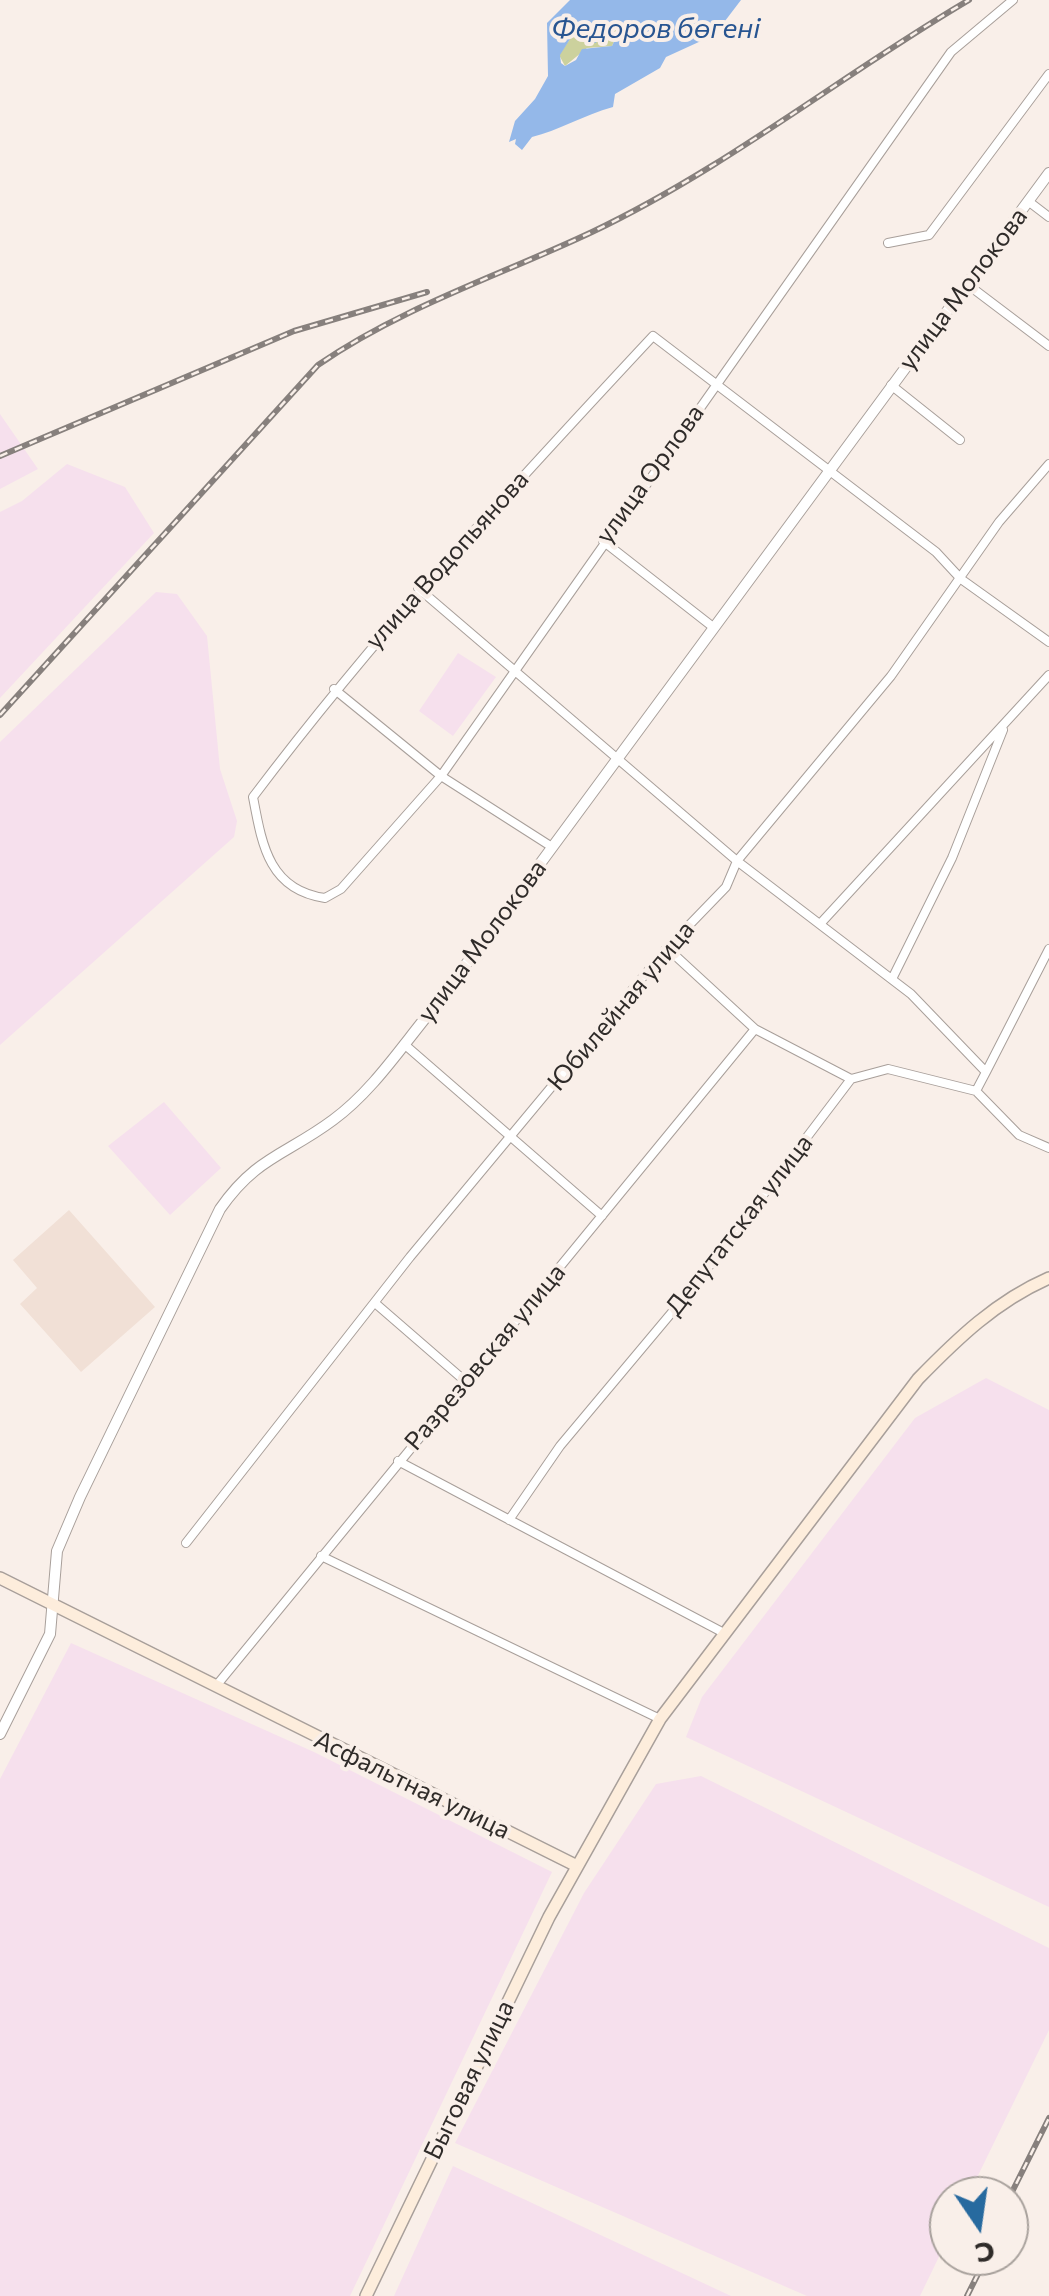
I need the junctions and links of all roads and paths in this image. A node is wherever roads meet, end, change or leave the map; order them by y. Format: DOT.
graph roads {
  1 [pos="1013,0"];
  2 [pos="1049,74"];
  3 [pos="1049,173"];
  4 [pos="1028,201"];
  5 [pos="1049,217"];
  6 [pos="888,243"];
  7 [pos="966,284"];
  8 [pos="1049,346"];
  9 [pos="891,385"];
  10 [pos="714,386"];
  11 [pos="960,440"];
  12 [pos="1049,464"];
  13 [pos="828,470"];
  14 [pos="602,541"];
  15 [pos="961,580"];
  16 [pos="418,588"];
  17 [pos="713,626"];
  18 [pos="1049,642"];
  19 [pos="512,670"];
  20 [pos="1049,675"];
  21 [pos="334,689"];
  22 [pos="1005,726"];
  23 [pos="618,758"];
  24 [pos="441,776"];
  25 [pos="552,847"];
  26 [pos="737,861"];
  27 [pos="272,870"];
  28 [pos="820,924"];
  29 [pos="667,948"];
  30 [pos="1049,949"];
  31 [pos="892,980"];
  32 [pos="755,1029"];
  33 [pos="404,1044"];
  34 [pos="986,1072"];
  35 [pos="851,1079"];
  36 [pos="976,1091"];
  37 [pos="512,1135"];
  38 [pos="1049,1148"];
  39 [pos="602,1216"];
  40 [pos="1049,1278"];
  41 [pos="375,1302"];
  42 [pos="465,1381"];
  43 [pos="398,1462"];
  44 [pos="509,1520"];
  45 [pos="186,1543"];
  46 [pos="321,1556"];
  47 [pos="0,1578"];
  48 [pos="55,1605"];
  49 [pos="722,1632"];
  50 [pos="216,1686"];
  51 [pos="660,1720"];
  52 [pos="0,1734"];
  53 [pos="577,1866"];
  54 [pos="366,2296"];
  1 -- 10 [label="street, улица Орлова"];
  2 -- 6 [label="street"];
  3 -- 4 [label="street, улица Молокова"];
  4 -- 5 [label="street"];
  4 -- 7 [label="street, улица Молокова"];
  7 -- 8 [label="street"];
  7 -- 9 [label="street, улица Молокова"];
  9 -- 11 [label="street"];
  9 -- 13 [label="street, улица Молокова"];
  10 -- 13 [label="street"];
  10 -- 14 [label="street, улица Орлова"];
  10 -- 16 [label="street, улица Водопьянова"];
  12 -- 15 [label="street, Юбилейная улица"];
  13 -- 15 [label="street"];
  13 -- 17 [label="street, улица Молокова"];
  14 -- 17 [label="street"];
  14 -- 19 [label="street, улица Орлова"];
  15 -- 18 [label="street"];
  15 -- 26 [label="street, Юбилейная улица"];
  16 -- 19 [label="street"];
  16 -- 21 [label="street, улица Водопьянова"];
  17 -- 23 [label="street, улица Молокова"];
  19 -- 23 [label="street"];
  19 -- 24 [label="street, улица Орлова"];
  20 -- 22 [label="street"];
  21 -- 24 [label="street"];
  21 -- 27 [label="street, улица Водопьянова"];
  22 -- 28 [label="street"];
  22 -- 31 [label="street"];
  23 -- 25 [label="street, улица Молокова"];
  23 -- 26 [label="street"];
  24 -- 25 [label="street"];
  24 -- 27 [label="street, улица Орлова"];
  25 -- 33 [label="street, улица Молокова"];
  26 -- 28 [label="street"];
  26 -- 29 [label="street, Юбилейная улица"];
  28 -- 31 [label="street"];
  29 -- 32 [label="street"];
  29 -- 37 [label="street, Юбилейная улица"];
  30 -- 34 [label="street"];
  31 -- 34 [label="street"];
  32 -- 35 [label="street"];
  32 -- 39 [label="street, Разрезовская улица"];
  33 -- 37 [label="street"];
  33 -- 48 [label="street, улица Молокова"];
  34 -- 36 [label="street"];
  35 -- 36 [label="street"];
  35 -- 44 [label="street, Депутатская улица"];
  36 -- 38 [label="street"];
  37 -- 39 [label="street"];
  37 -- 41 [label="street, Юбилейная улица"];
  39 -- 42 [label="street, Разрезовская улица"];
  40 -- 49 [label="main road"];
  41 -- 42 [label="street"];
  41 -- 45 [label="street, Юбилейная улица"];
  42 -- 43 [label="street, Разрезовская улица"];
  43 -- 44 [label="street"];
  43 -- 46 [label="street, Разрезовская улица"];
  44 -- 49 [label="street"];
  46 -- 50 [label="street, Разрезовская улица"];
  46 -- 51 [label="street"];
  47 -- 48 [label="main road, Асфальтная улица"];
  48 -- 50 [label="main road, Асфальтная улица"];
  48 -- 52 [label="street, улица Молокова"];
  49 -- 51 [label="main road"];
  50 -- 53 [label="main road, Асфальтная улица"];
  51 -- 53 [label="main road"];
  53 -- 54 [label="main road, Бытовая улица"];
}
